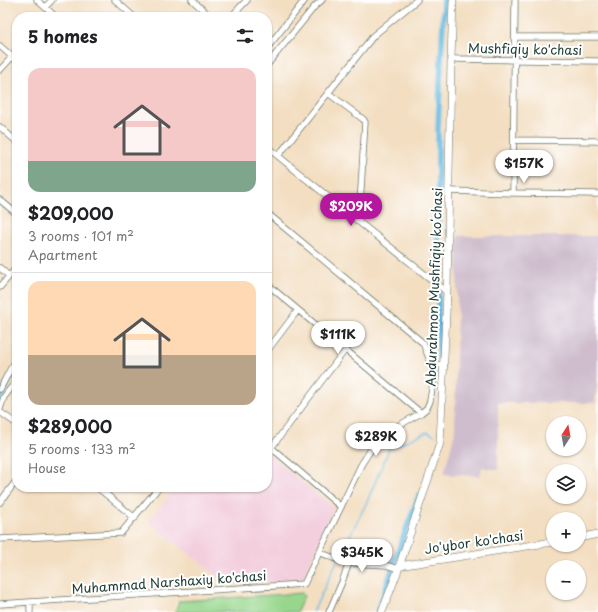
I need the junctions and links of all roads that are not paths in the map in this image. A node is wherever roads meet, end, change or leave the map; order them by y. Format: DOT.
graph roads {
  1 [pos="37,0"];
  2 [pos="52,0"];
  3 [pos="115,0"];
  4 [pos="192,0"];
  5 [pos="247,0"];
  6 [pos="305,0"];
  7 [pos="322,0"];
  8 [pos="417,0"];
  9 [pos="453,0"];
  10 [pos="515,0"];
  11 [pos="45,7"];
  12 [pos="50,12"];
  13 [pos="128,12"];
  14 [pos="205,12"];
  15 [pos="236,12"];
  16 [pos="515,37"];
  17 [pos="598,37"];
  18 [pos="272,42"];
  19 [pos="0,46"];
  20 [pos="12,57"];
  21 [pos="272,59"];
  22 [pos="451,59"];
  23 [pos="515,61"];
  24 [pos="598,61"];
  25 [pos="0,70"];
  26 [pos="328,93"];
  27 [pos="0,127"];
  28 [pos="12,138"];
  29 [pos="514,140"];
  30 [pos="598,141"];
  31 [pos="272,151"];
  32 [pos="278,156"];
  33 [pos="450,190"];
  34 [pos="513,193"];
  35 [pos="598,194"];
  36 [pos="0,200"];
  37 [pos="12,210"];
  38 [pos="272,217"];
  39 [pos="359,222"];
  40 [pos="0,268"];
  41 [pos="12,273"];
  42 [pos="9,276"];
  43 [pos="0,287"];
  44 [pos="272,288"];
  45 [pos="447,292"];
  46 [pos="298,310"];
  47 [pos="272,344"];
  48 [pos="345,350"];
  49 [pos="431,363"];
  50 [pos="444,365"];
  51 [pos="12,367"];
  52 [pos="12,385"];
  53 [pos="0,389"];
  54 [pos="2,395"];
  55 [pos="0,410"];
  56 [pos="421,413"];
  57 [pos="12,420"];
  58 [pos="272,442"];
  59 [pos="272,449"];
  60 [pos="12,486"];
  61 [pos="103,492"];
  62 [pos="155,492"];
  63 [pos="0,502"];
  64 [pos="341,507"];
  65 [pos="135,518"];
  66 [pos="598,534"];
  67 [pos="586,537"];
  68 [pos="0,539"];
  69 [pos="546,543"];
  70 [pos="319,552"];
  71 [pos="349,563"];
  72 [pos="397,568"];
  73 [pos="30,602"];
  74 [pos="0,604"];
  75 [pos="30,612"];
  76 [pos="329,612"];
  77 [pos="382,612"];
  1 -- 11 [label="street"];
  2 -- 11 [label="street"];
  3 -- 13 [label="street"];
  4 -- 14 [label="street"];
  5 -- 15 [label="street"];
  6 -- 18 [label="street"];
  7 -- 21 [label="street"];
  8 -- 26 [label="street"];
  9 -- 22 [label="street, Abdurahmon Mushfiqiy koʻchasi"];
  10 -- 16 [label="street"];
  11 -- 12 [label="street"];
  16 -- 17 [label="street"];
  16 -- 23 [label="street"];
  19 -- 20 [label="street"];
  20 -- 25 [label="street"];
  22 -- 23 [label="street, Mushfiqiy ko'chasi"];
  22 -- 33 [label="street, Abdurahmon Mushfiqiy koʻchasi"];
  23 -- 24 [label="street, Mushfiqiy ko'chasi"];
  23 -- 29 [label="street"];
  26 -- 32 [label="street"];
  26 -- 39 [label="street"];
  27 -- 28 [label="street"];
  29 -- 30 [label="street"];
  29 -- 34 [label="street"];
  31 -- 32 [label="street"];
  32 -- 39 [label="street"];
  33 -- 34 [label="street"];
  33 -- 45 [label="street, Abdurahmon Mushfiqiy koʻchasi"];
  34 -- 35 [label="street"];
  36 -- 37 [label="street"];
  38 -- 49 [label="street"];
  39 -- 45 [label="street"];
  40 -- 42 [label="street"];
  41 -- 42 [label="street"];
  42 -- 43 [label="street"];
  44 -- 46 [label="street"];
  45 -- 50 [label="street, Abdurahmon Mushfiqiy koʻchasi"];
  46 -- 47 [label="street"];
  46 -- 48 [label="street"];
  48 -- 56 [label="street"];
  48 -- 58 [label="street"];
  49 -- 50 [label="street"];
  49 -- 56 [label="street"];
  50 -- 72 [label="street, Abdurahmon Mushfiqiy koʻchasi"];
  51 -- 53 [label="street"];
  52 -- 54 [label="street"];
  54 -- 55 [label="street"];
  55 -- 57 [label="street"];
  56 -- 64 [label="street"];
  59 -- 64 [label="street"];
  60 -- 63 [label="street"];
  61 -- 65 [label="street"];
  62 -- 65 [label="street"];
  64 -- 70 [label="street"];
  65 -- 68 [label="street"];
  66 -- 67 [label="street"];
  69 -- 72 [label="street, Jo'ybor ko'chasi"];
  70 -- 71 [label="street"];
  70 -- 73 [label="street, Muhammad Narshaxiy ko'chasi"];
  71 -- 72 [label="street"];
  71 -- 76 [label="street"];
  72 -- 77 [label="street, Abdurahmon Mushfiqiy koʻchasi"];
  73 -- 74 [label="street, Muhammad Narshaxiy ko'chasi"];
  73 -- 75 [label="street"];
}
